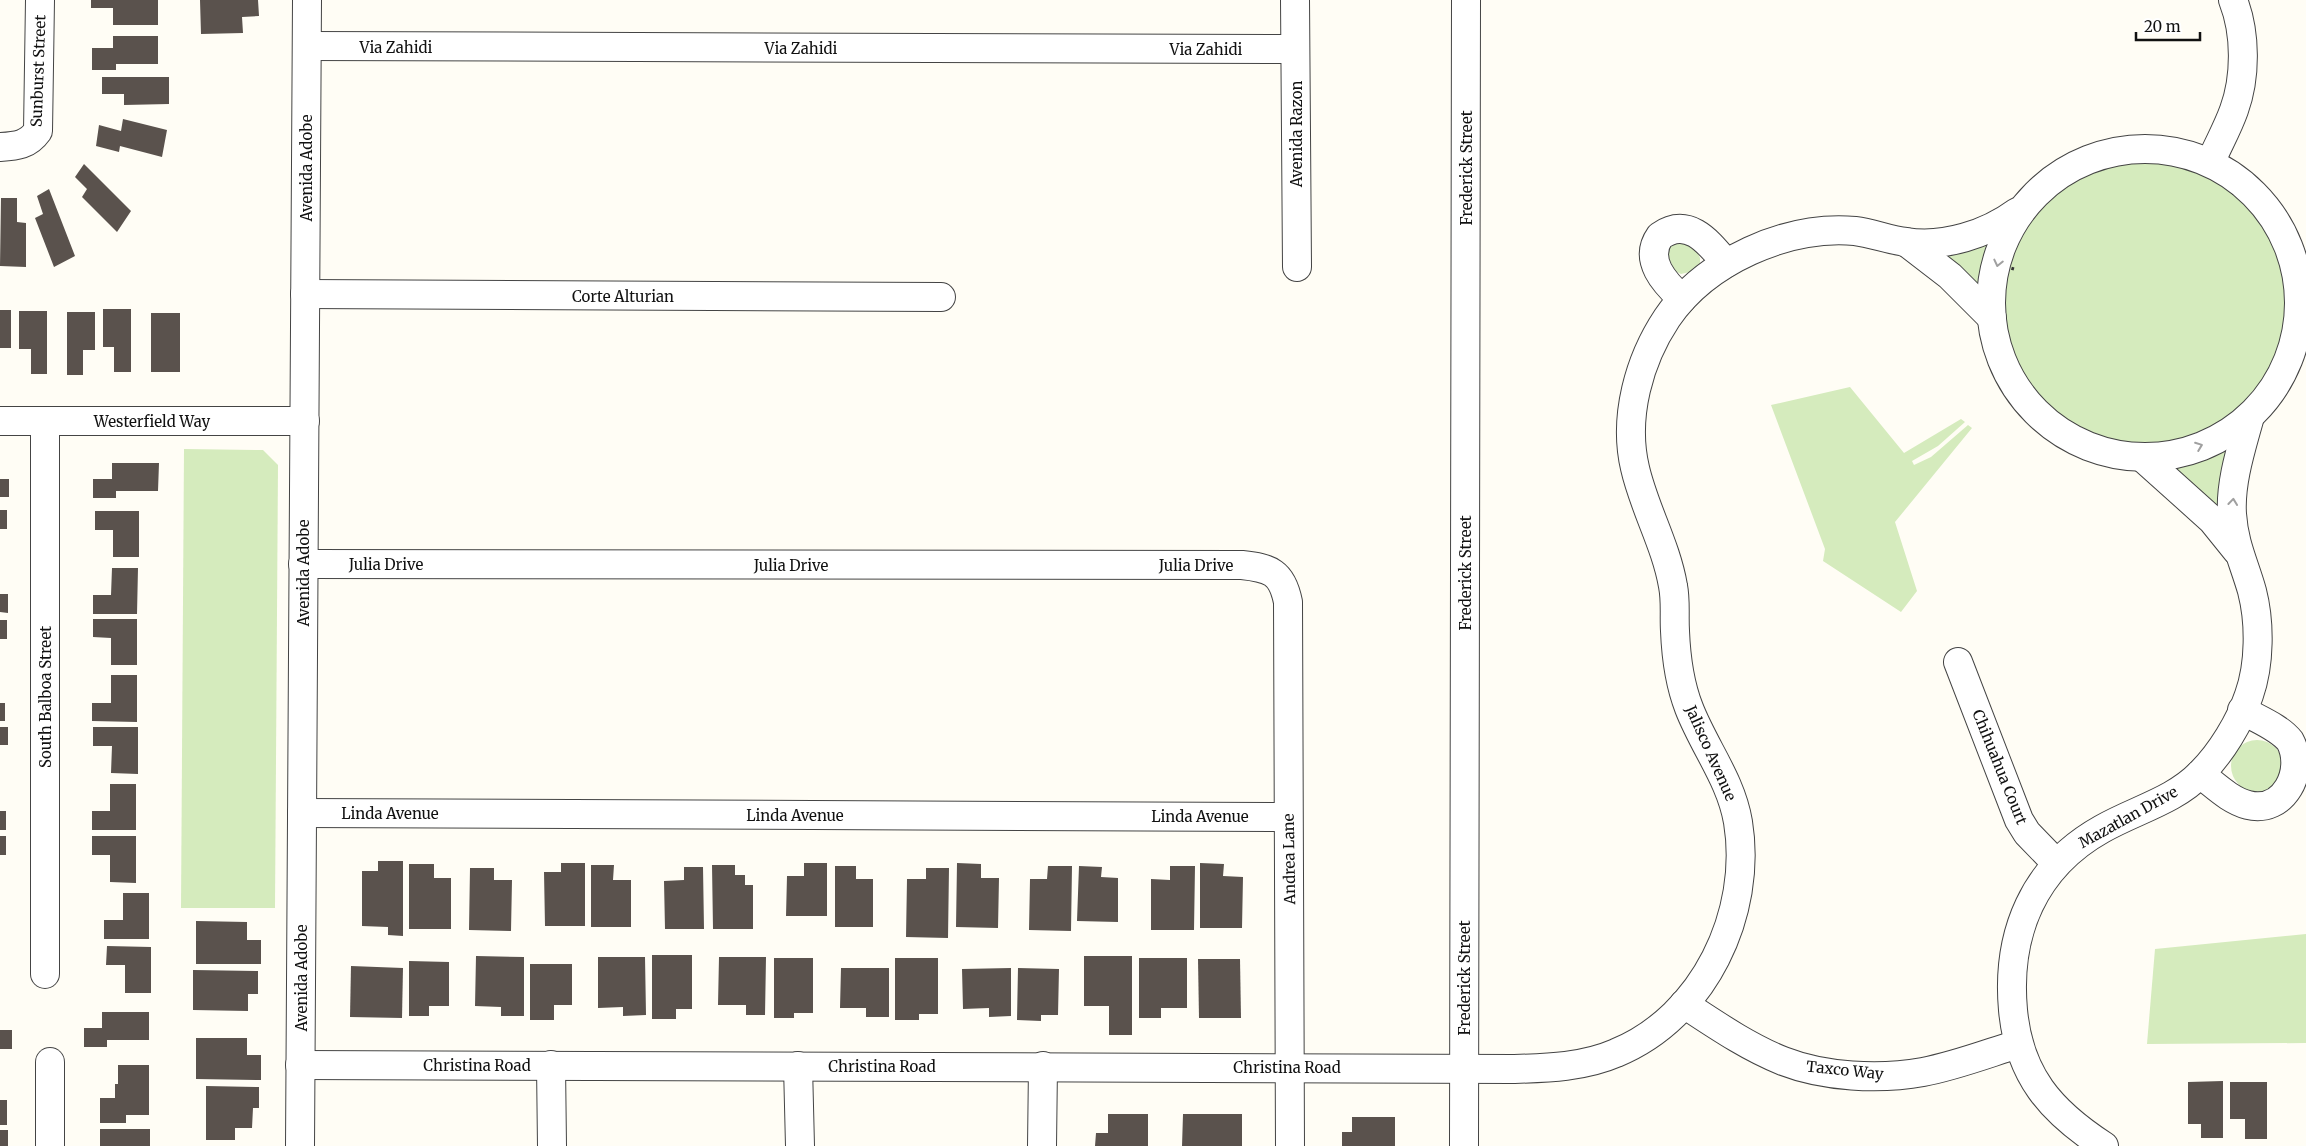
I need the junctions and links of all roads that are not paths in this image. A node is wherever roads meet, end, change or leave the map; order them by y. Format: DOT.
graph roads {
  1 [pos="40,0"];
  2 [pos="307,0"];
  3 [pos="1295,0"];
  4 [pos="1466,0"];
  5 [pos="2241,4"];
  6 [pos="307,46"];
  7 [pos="1295,49"];
  8 [pos="0,147"];
  9 [pos="2212,159"];
  10 [pos="2017,212"];
  11 [pos="1906,242"];
  12 [pos="1726,263"];
  13 [pos="1296,267"];
  14 [pos="305,294"];
  15 [pos="941,297"];
  16 [pos="1682,299"];
  17 [pos="1992,318"];
  18 [pos="2250,420"];
  19 [pos="0,421"];
  20 [pos="45,421"];
  21 [pos="304,421"];
  22 [pos="2143,458"];
  23 [pos="2237,551"];
  24 [pos="303,564"];
  25 [pos="1276,574"];
  26 [pos="1958,662"];
  27 [pos="2242,710"];
  28 [pos="2200,774"];
  29 [pos="302,813"];
  30 [pos="1288,817"];
  31 [pos="2056,864"];
  32 [pos="45,974"];
  33 [pos="1684,1004"];
  34 [pos="2018,1044"];
  35 [pos="50,1062"];
  36 [pos="300,1064"];
  37 [pos="551,1065"];
  38 [pos="798,1066"];
  39 [pos="1043,1066"];
  40 [pos="1290,1067"];
  41 [pos="1464,1068"];
  42 [pos="50,1146"];
  43 [pos="300,1146"];
  44 [pos="552,1146"];
  45 [pos="800,1146"];
  46 [pos="1042,1146"];
  47 [pos="1290,1146"];
  48 [pos="1464,1146"];
  49 [pos="2104,1146"];
  1 -- 8 [label="street, Sunburst Street"];
  2 -- 6 [label="street, Avenida Adobe"];
  3 -- 7 [label="street, Avenida Razon"];
  4 -- 41 [label="street, Frederick Street"];
  5 -- 9 [label="street"];
  6 -- 7 [label="street, Via Zahidi"];
  6 -- 14 [label="street, Avenida Adobe"];
  7 -- 13 [label="street, Avenida Razon"];
  9 -- 10 [label="street"];
  9 -- 18 [label="street"];
  10 -- 11 [label="street, Jalisco Avenue"];
  10 -- 17 [label="street, one-way"];
  11 -- 12 [label="street, Jalisco Avenue"];
  11 -- 17 [label="street, Jalisco Avenue"];
  12 -- 16 [label="street, Jalisco Avenue"];
  12 -- 16 [label="street"];
  14 -- 15 [label="street, Corte Alturian"];
  14 -- 21 [label="street, Avenida Adobe"];
  16 -- 33 [label="street, Jalisco Avenue"];
  17 -- 22 [label="street"];
  22 -- 18 [label="street, one-way"];
  23 -- 18 [label="street, Mazatlan Drive, one-way"];
  19 -- 20 [label="street, Westerfield Way"];
  20 -- 21 [label="street, Westerfield Way"];
  20 -- 32 [label="street, South Balboa Street"];
  21 -- 24 [label="street, Avenida Adobe"];
  22 -- 23 [label="street, Mazatlan Drive"];
  23 -- 27 [label="street, Mazatlan Drive"];
  24 -- 25 [label="street, Julia Drive"];
  24 -- 29 [label="street, Avenida Adobe"];
  25 -- 30 [label="street, Andrea Lane"];
  26 -- 31 [label="street, Chihuahua Court"];
  27 -- 28 [label="street, Mazatlan Drive"];
  27 -- 28 [label="street"];
  28 -- 31 [label="street, Mazatlan Drive"];
  29 -- 30 [label="street, Linda Avenue"];
  29 -- 36 [label="street, Avenida Adobe"];
  30 -- 40 [label="street, Andrea Lane"];
  31 -- 34 [label="street, Mazatlan Drive"];
  33 -- 34 [label="street, Taxco Way"];
  33 -- 41 [label="street, Jalisco Avenue"];
  34 -- 49 [label="street, Mazatlan Drive"];
  35 -- 42 [label="street"];
  36 -- 37 [label="street, Christina Road"];
  36 -- 43 [label="street, Avenida Adobe"];
  37 -- 38 [label="street, Christina Road"];
  37 -- 44 [label="street"];
  38 -- 39 [label="street, Christina Road"];
  38 -- 45 [label="street"];
  39 -- 40 [label="street, Christina Road"];
  39 -- 46 [label="street"];
  40 -- 41 [label="street, Christina Road"];
  40 -- 47 [label="street, Andrea Lane"];
  41 -- 48 [label="street, Frederick Street"];
}
